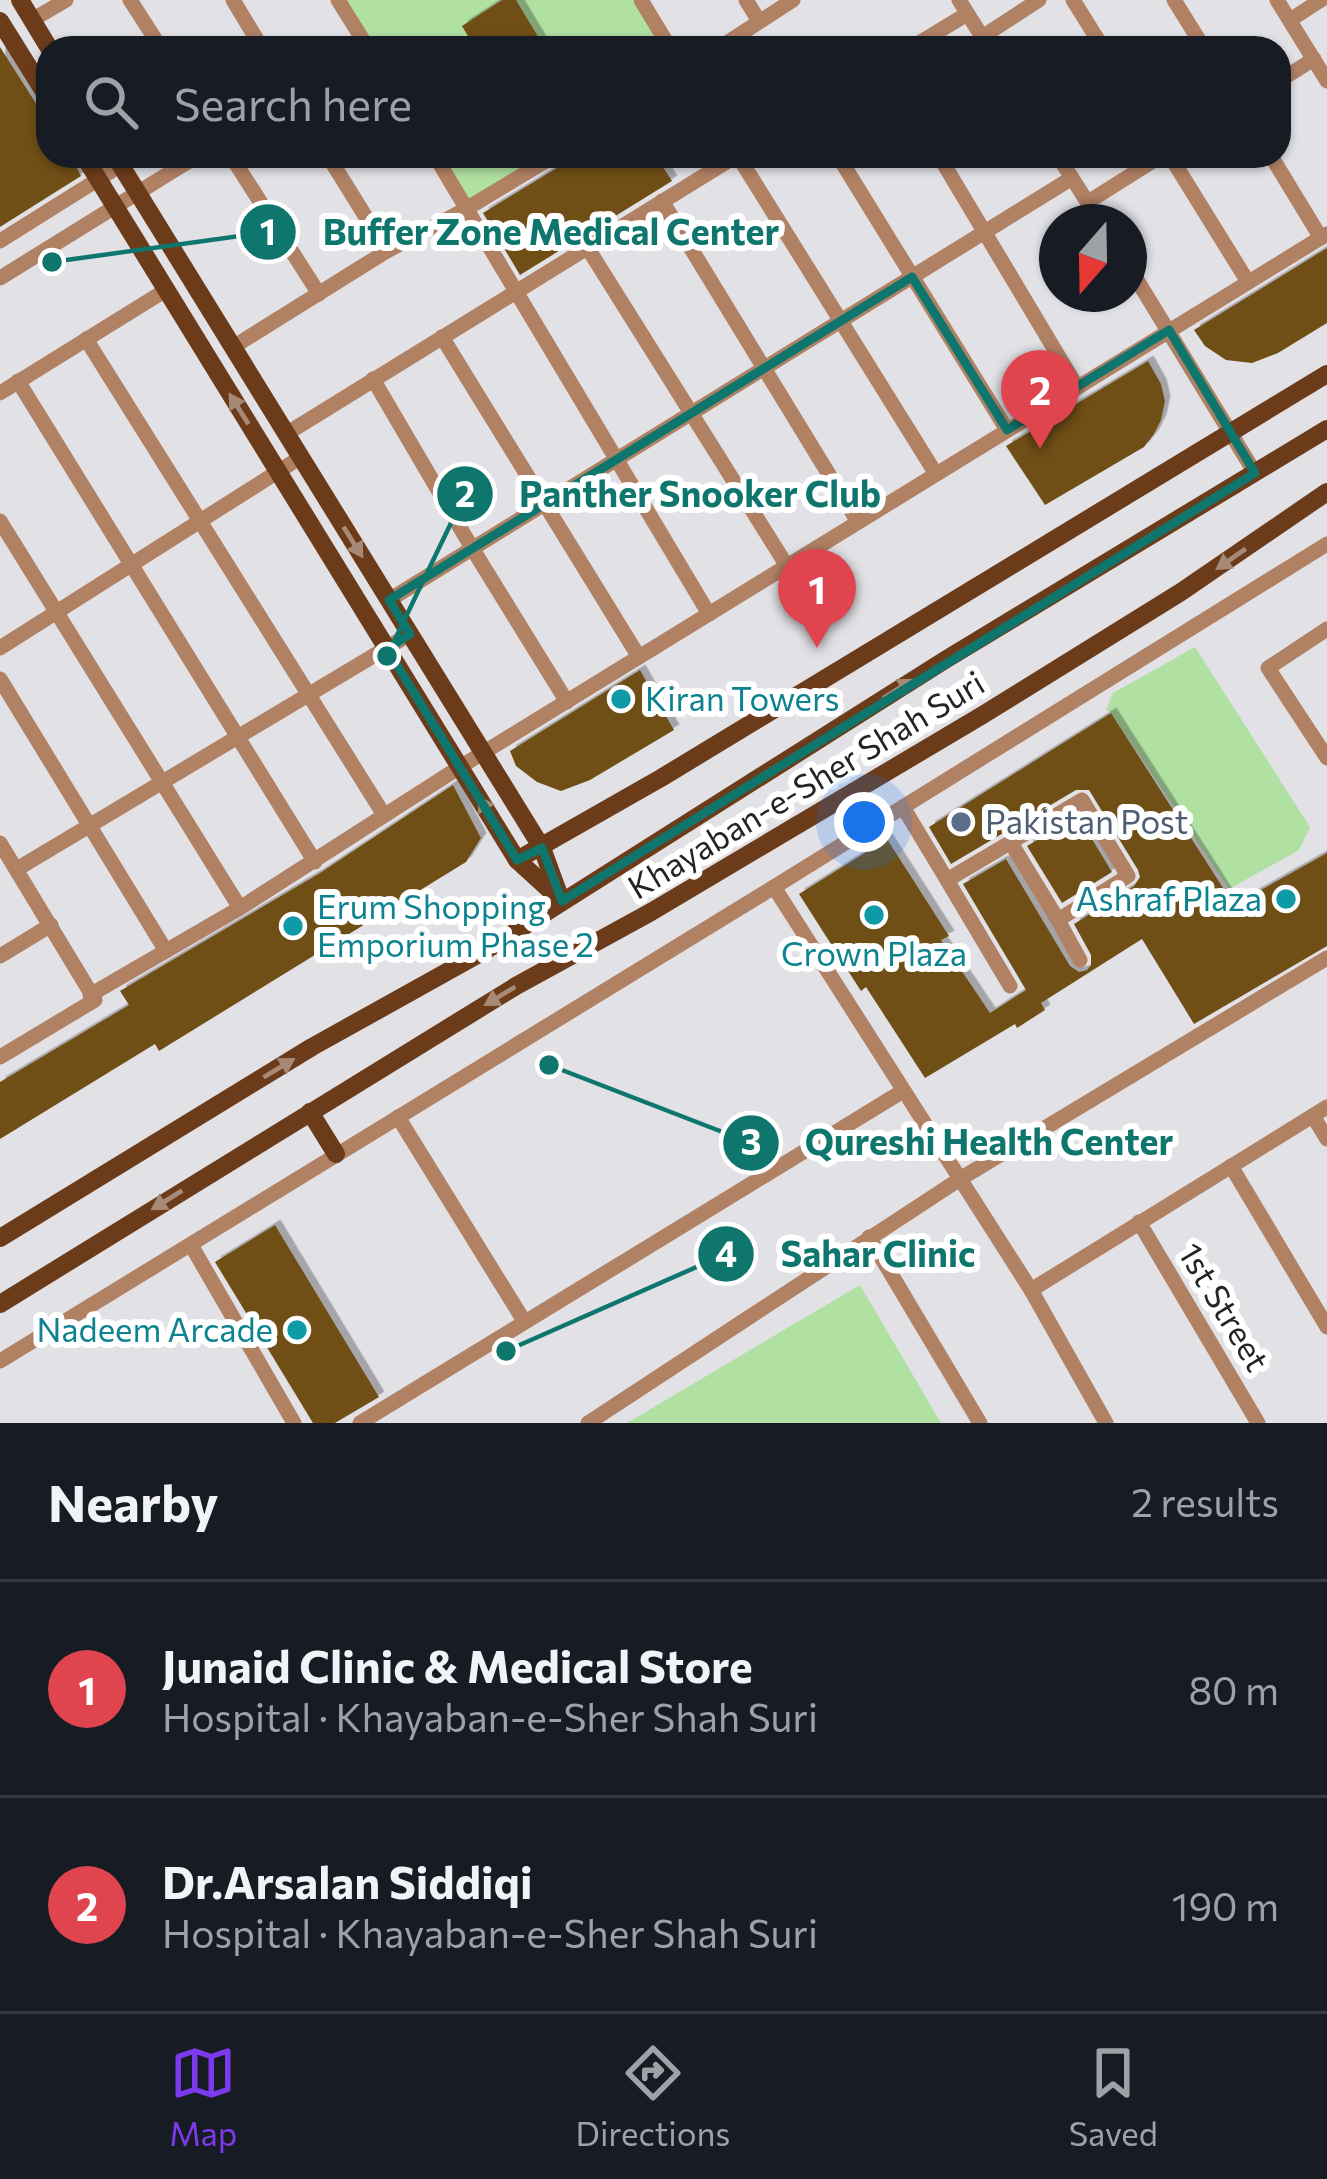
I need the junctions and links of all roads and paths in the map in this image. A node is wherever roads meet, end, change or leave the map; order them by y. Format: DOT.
graph roads {
  1 [pos="20,0"];
  2 [pos="66,0"];
  3 [pos="130,0"];
  4 [pos="233,0"];
  5 [pos="338,0"];
  6 [pos="641,0"];
  7 [pos="746,0"];
  8 [pos="793,0"];
  9 [pos="1039,0"];
  10 [pos="1072,0"];
  11 [pos="1174,0"];
  12 [pos="1277,0"];
  13 [pos="1321,0"];
  14 [pos="963,7"];
  15 [pos="32,20"];
  16 [pos="759,20"];
  17 [pos="1290,20"];
  18 [pos="0,21"];
  19 [pos="42,36"];
  20 [pos="153,36"];
  21 [pos="255,36"];
  22 [pos="360,36"];
  23 [pos="663,36"];
  24 [pos="736,36"];
  25 [pos="926,36"];
  26 [pos="982,36"];
  27 [pos="994,36"];
  28 [pos="1094,36"];
  29 [pos="1196,36"];
  30 [pos="1314,59"];
  31 [pos="1291,73"];
  32 [pos="36,79"];
  33 [pos="1327,81"];
  34 [pos="87,168"];
  35 [pos="109,168"];
  36 [pos="122,168"];
  37 [pos="177,168"];
  38 [pos="239,168"];
  39 [pos="336,168"];
  40 [pos="441,168"];
  41 [pos="534,168"];
  42 [pos="717,168"];
  43 [pos="745,168"];
  44 [pos="845,168"];
  45 [pos="946,168"];
  46 [pos="1066,168"];
  47 [pos="1146,168"];
  48 [pos="1174,168"];
  49 [pos="1279,168"];
  50 [pos="1072,178"];
  51 [pos="90,184"];
  52 [pos="138,193"];
  53 [pos="662,201"];
  54 [pos="1088,202"];
  55 [pos="466,208"];
  56 [pos="108,212"];
  57 [pos="984,232"];
  58 [pos="1324,236"];
  59 [pos="0,241"];
  60 [pos="587,247"];
  61 [pos="388,251"];
  62 [pos="913,277"];
  63 [pos="0,278"];
  64 [pos="1248,282"];
  65 [pos="166,290"];
  66 [pos="515,292"];
  67 [pos="319,294"];
  68 [pos="1147,295"];
  69 [pos="841,321"];
  70 [pos="1169,330"];
  71 [pos="442,338"];
  72 [pos="86,340"];
  73 [pos="233,347"];
  74 [pos="764,368"];
  75 [pos="1327,374"];
  76 [pos="373,379"];
  77 [pos="18,382"];
  78 [pos="1076,387"];
  79 [pos="0,393"];
  80 [pos="690,414"];
  81 [pos="1327,429"];
  82 [pos="1007,430"];
  83 [pos="1231,432"];
  84 [pos="286,434"];
  85 [pos="301,457"];
  86 [pos="617,458"];
  87 [pos="277,471"];
  88 [pos="1255,473"];
  89 [pos="936,474"];
  90 [pos="1327,492"];
  91 [pos="543,502"];
  92 [pos="0,521"];
  93 [pos="858,522"];
  94 [pos="200,523"];
  95 [pos="1327,544"];
  96 [pos="472,548"];
  97 [pos="130,566"];
  98 [pos="787,566"];
  99 [pos="389,600"];
  100 [pos="56,614"];
  101 [pos="709,614"];
  102 [pos="1327,629"];
  103 [pos="410,634"];
  104 [pos="0,648"];
  105 [pos="387,649"];
  106 [pos="639,657"];
  107 [pos="0,679"];
  108 [pos="308,693"];
  109 [pos="567,701"];
  110 [pos="237,737"];
  111 [pos="483,753"];
  112 [pos="1327,758"];
  113 [pos="460,767"];
  114 [pos="163,781"];
  115 [pos="903,807"];
  116 [pos="385,815"];
  117 [pos="89,826"];
  118 [pos="1011,843"];
  119 [pos="542,848"];
  120 [pos="1,849"];
  121 [pos="517,860"];
  122 [pos="315,862"];
  123 [pos="16,869"];
  124 [pos="947,880"];
  125 [pos="774,887"];
  126 [pos="562,901"];
  127 [pos="240,908"];
  128 [pos="1058,920"];
  129 [pos="51,925"];
  130 [pos="166,951"];
  131 [pos="0,956"];
  132 [pos="1327,958"];
  133 [pos="1080,960"];
  134 [pos="1010,986"];
  135 [pos="90,995"];
  136 [pos="0,1057"];
  137 [pos="903,1091"];
  138 [pos="310,1112"];
  139 [pos="1320,1112"];
  140 [pos="398,1117"];
  141 [pos="1327,1139"];
  142 [pos="336,1154"];
  143 [pos="1231,1166"];
  144 [pos="960,1179"];
  145 [pos="1139,1222"];
  146 [pos="869,1237"];
  147 [pos="0,1238"];
  148 [pos="191,1245"];
  149 [pos="35,1281"];
  150 [pos="1030,1290"];
  151 [pos="0,1294"];
  152 [pos="0,1304"];
  153 [pos="524,1322"];
  154 [pos="1327,1327"];
  155 [pos="0,1361"];
  156 [pos="294,1423"];
  157 [pos="360,1423"];
  158 [pos="588,1423"];
  159 [pos="980,1423"];
  160 [pos="1106,1423"];
  161 [pos="1258,1423"];
  1 -- 15 [label="main road"];
  2 -- 15 [label="street"];
  3 -- 20 [label="street"];
  4 -- 21 [label="street"];
  5 -- 22 [label="street"];
  6 -- 23 [label="street"];
  7 -- 16 [label="street"];
  8 -- 16 [label="street"];
  9 -- 27 [label="street"];
  10 -- 28 [label="street"];
  11 -- 29 [label="street"];
  12 -- 17 [label="street"];
  13 -- 17 [label="street"];
  14 -- 25 [label="street"];
  14 -- 26 [label="street"];
  15 -- 19 [label="main road"];
  16 -- 24 [label="street"];
  17 -- 30 [label="street"];
  18 -- 32 [label="main road"];
  30 -- 31 [label="street"];
  30 -- 33 [label="street"];
  34 -- 51 [label="main road"];
  35 -- 51 [label="street"];
  36 -- 52 [label="main road"];
  37 -- 52 [label="street"];
  38 -- 67 [label="street"];
  39 -- 61 [label="street"];
  40 -- 55 [label="street"];
  41 -- 55 [label="street"];
  42 -- 53 [label="street"];
  43 -- 69 [label="street"];
  44 -- 62 [label="street"];
  45 -- 57 [label="street"];
  46 -- 50 [label="street"];
  47 -- 54 [label="street"];
  48 -- 64 [label="street"];
  49 -- 58 [label="street"];
  50 -- 54 [label="street"];
  50 -- 57 [label="street"];
  51 -- 56 [label="main road"];
  51 -- 59 [label="street"];
  52 -- 56 [label="street"];
  52 -- 73 [label="main road"];
  53 -- 60 [label="street"];
  53 -- 74 [label="street"];
  55 -- 61 [label="street"];
  55 -- 66 [label="street"];
  56 -- 63 [label="street"];
  56 -- 65 [label="main road"];
  57 -- 62 [label="street"];
  57 -- 78 [label="street"];
  58 -- 64 [label="street"];
  60 -- 66 [label="street"];
  60 -- 80 [label="street"];
  61 -- 67 [label="street"];
  62 -- 69 [label="street"];
  62 -- 82 [label="street"];
  64 -- 70 [label="street"];
  65 -- 72 [label="street"];
  87 -- 65 [label="main road, one-way"];
  66 -- 71 [label="street"];
  66 -- 86 [label="street"];
  67 -- 73 [label="street"];
  68 -- 70 [label="street"];
  69 -- 74 [label="street"];
  69 -- 89 [label="street"];
  70 -- 78 [label="street"];
  70 -- 83 [label="street"];
  71 -- 76 [label="street"];
  71 -- 91 [label="street"];
  72 -- 77 [label="street"];
  72 -- 94 [label="street"];
  73 -- 84 [label="main road"];
  74 -- 80 [label="street"];
  74 -- 93 [label="street"];
  75 -- 83 [label="main road"];
  76 -- 84 [label="street"];
  76 -- 96 [label="street"];
  77 -- 79 [label="street"];
  77 -- 97 [label="street"];
  78 -- 82 [label="street"];
  80 -- 86 [label="street"];
  80 -- 98 [label="street"];
  81 -- 88 [label="main road, Khayaban-e-Sher Shah Suri"];
  82 -- 89 [label="street"];
  83 -- 88 [label="street"];
  83 -- 119 [label="main road"];
  84 -- 85 [label="main road"];
  85 -- 87 [label="street"];
  85 -- 99 [label="main road, one-way"];
  86 -- 91 [label="street"];
  86 -- 101 [label="street"];
  87 -- 94 [label="street"];
  87 -- 105 [label="main road"];
  126 -- 88 [label="main road, Khayaban-e-Sher Shah Suri, one-way"];
  89 -- 93 [label="street"];
  90 -- 138 [label="main road, Khayaban-e-Sher Shah Suri, one-way"];
  91 -- 96 [label="street"];
  91 -- 106 [label="street"];
  92 -- 100 [label="street"];
  93 -- 98 [label="street"];
  94 -- 97 [label="street"];
  94 -- 108 [label="street"];
  95 -- 115 [label="street"];
  96 -- 99 [label="street"];
  96 -- 109 [label="street"];
  97 -- 100 [label="street"];
  97 -- 110 [label="street"];
  98 -- 101 [label="street"];
  99 -- 103 [label="main road"];
  100 -- 104 [label="street"];
  100 -- 114 [label="street"];
  101 -- 106 [label="street"];
  102 -- 112 [label="street"];
  103 -- 105 [label="street"];
  103 -- 111 [label="main road"];
  105 -- 108 [label="street"];
  105 -- 113 [label="main road"];
  106 -- 109 [label="street"];
  107 -- 117 [label="street"];
  108 -- 110 [label="street"];
  108 -- 116 [label="street"];
  109 -- 111 [label="street"];
  110 -- 114 [label="street"];
  110 -- 122 [label="street"];
  111 -- 113 [label="street"];
  111 -- 119 [label="main road"];
  113 -- 116 [label="street"];
  121 -- 113 [label="main road, one-way"];
  114 -- 117 [label="street"];
  114 -- 127 [label="street"];
  115 -- 124 [label="street"];
  115 -- 125 [label="street"];
  116 -- 122 [label="street"];
  117 -- 123 [label="street"];
  117 -- 130 [label="street"];
  118 -- 124 [label="street"];
  118 -- 128 [label="street"];
  118 -- 128 [label="street"];
  119 -- 121 [label="main road"];
  119 -- 126 [label="main road"];
  120 -- 123 [label="street"];
  121 -- 126 [label="main road"];
  122 -- 127 [label="street"];
  123 -- 129 [label="street"];
  124 -- 134 [label="street"];
  125 -- 137 [label="street"];
  125 -- 140 [label="street"];
  147 -- 126 [label="main road, Khayaban-e-Sher Shah Suri, one-way"];
  127 -- 130 [label="street"];
  128 -- 133 [label="street"];
  129 -- 131 [label="street"];
  129 -- 135 [label="street"];
  130 -- 135 [label="street"];
  132 -- 144 [label="street"];
  135 -- 136 [label="street"];
  137 -- 144 [label="street"];
  137 -- 153 [label="street"];
  138 -- 142 [label="main road"];
  138 -- 149 [label="main road, Khayaban-e-Sher Shah Suri, one-way"];
  139 -- 141 [label="street"];
  139 -- 143 [label="street"];
  140 -- 142 [label="street"];
  140 -- 153 [label="street"];
  142 -- 148 [label="street"];
  143 -- 145 [label="street"];
  143 -- 154 [label="street"];
  144 -- 146 [label="street"];
  144 -- 150 [label="street"];
  145 -- 150 [label="street"];
  145 -- 161 [label="street, 1st Street"];
  146 -- 158 [label="street"];
  146 -- 159 [label="street"];
  148 -- 155 [label="street"];
  148 -- 156 [label="street"];
  149 -- 151 [label="main road"];
  149 -- 152 [label="main road, Khayaban-e-Sher Shah Suri"];
  150 -- 160 [label="street"];
  153 -- 157 [label="street"];
}
